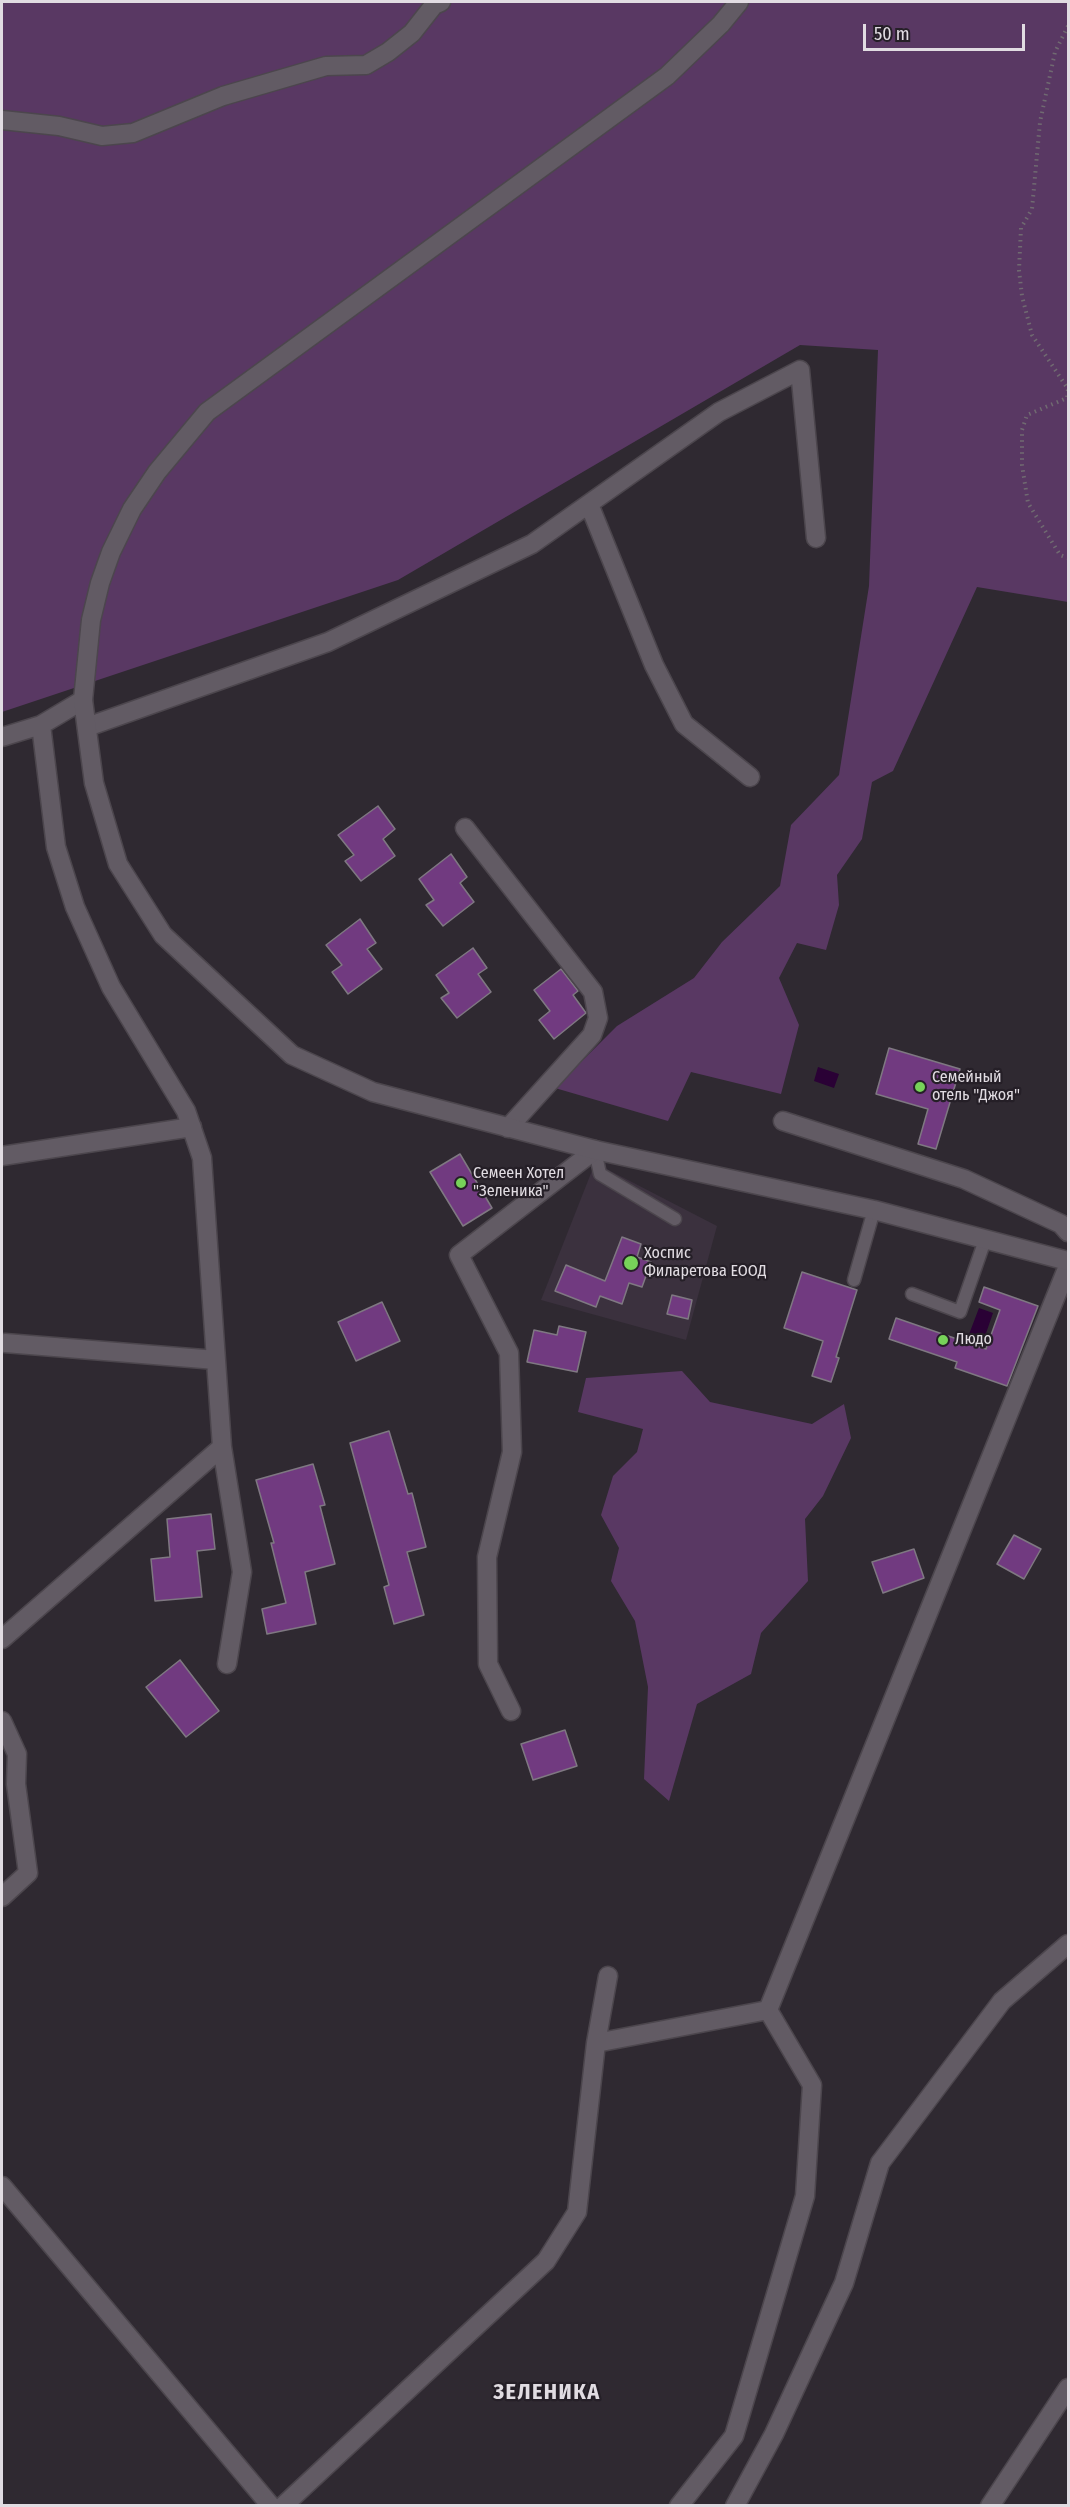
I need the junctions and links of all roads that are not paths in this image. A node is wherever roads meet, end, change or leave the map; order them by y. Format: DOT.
graph roads {
  1 [pos="441,2"];
  2 [pos="739,2"];
  3 [pos="2,120"];
  4 [pos="589,504"];
  5 [pos="816,538"];
  6 [pos="83,700"];
  7 [pos="41,725"];
  8 [pos="87,727"];
  9 [pos="2,737"];
  10 [pos="750,777"];
  11 [pos="465,828"];
  12 [pos="783,1121"];
  13 [pos="192,1127"];
  14 [pos="508,1128"];
  15 [pos="595,1150"];
  16 [pos="2,1156"];
  17 [pos="874,1210"];
  18 [pos="675,1219"];
  19 [pos="1068,1232"];
  20 [pos="985,1240"];
  21 [pos="1068,1261"];
  22 [pos="1068,1266"];
  23 [pos="854,1280"];
  24 [pos="912,1294"];
  25 [pos="1063,1299"];
  26 [pos="5,1343"];
  27 [pos="216,1360"];
  28 [pos="222,1447"];
  29 [pos="2,1639"];
  30 [pos="227,1664"];
  31 [pos="511,1710"];
  32 [pos="2,1721"];
  33 [pos="2,1897"];
  34 [pos="1068,1944"];
  35 [pos="608,1976"];
  36 [pos="768,2010"];
  37 [pos="596,2043"];
  38 [pos="2,2186"];
  39 [pos="1068,2388"];
  40 [pos="272,2505"];
  41 [pos="283,2505"];
  42 [pos="679,2505"];
  43 [pos="735,2505"];
  44 [pos="990,2505"];
  1 -- 3 [label="street"];
  2 -- 6 [label="street"];
  4 -- 5 [label="street"];
  4 -- 8 [label="street"];
  4 -- 10 [label="street"];
  6 -- 7 [label="street"];
  6 -- 8 [label="street"];
  7 -- 9 [label="street"];
  7 -- 13 [label="street"];
  8 -- 14 [label="street"];
  11 -- 14 [label="street"];
  12 -- 19 [label="street"];
  13 -- 16 [label="street"];
  13 -- 27 [label="street"];
  14 -- 15 [label="street"];
  15 -- 17 [label="street"];
  15 -- 18 [label="lane"];
  15 -- 31 [label="street"];
  17 -- 20 [label="street"];
  17 -- 23 [label="lane"];
  20 -- 21 [label="street"];
  20 -- 24 [label="lane"];
  22 -- 25 [label="street"];
  25 -- 36 [label="street"];
  26 -- 27 [label="street"];
  27 -- 28 [label="street"];
  28 -- 29 [label="street"];
  28 -- 30 [label="street"];
  32 -- 33 [label="street"];
  34 -- 43 [label="street"];
  35 -- 37 [label="street"];
  36 -- 37 [label="street"];
  36 -- 42 [label="street"];
  37 -- 41 [label="street"];
  38 -- 40 [label="street"];
  39 -- 44 [label="street"];
}
